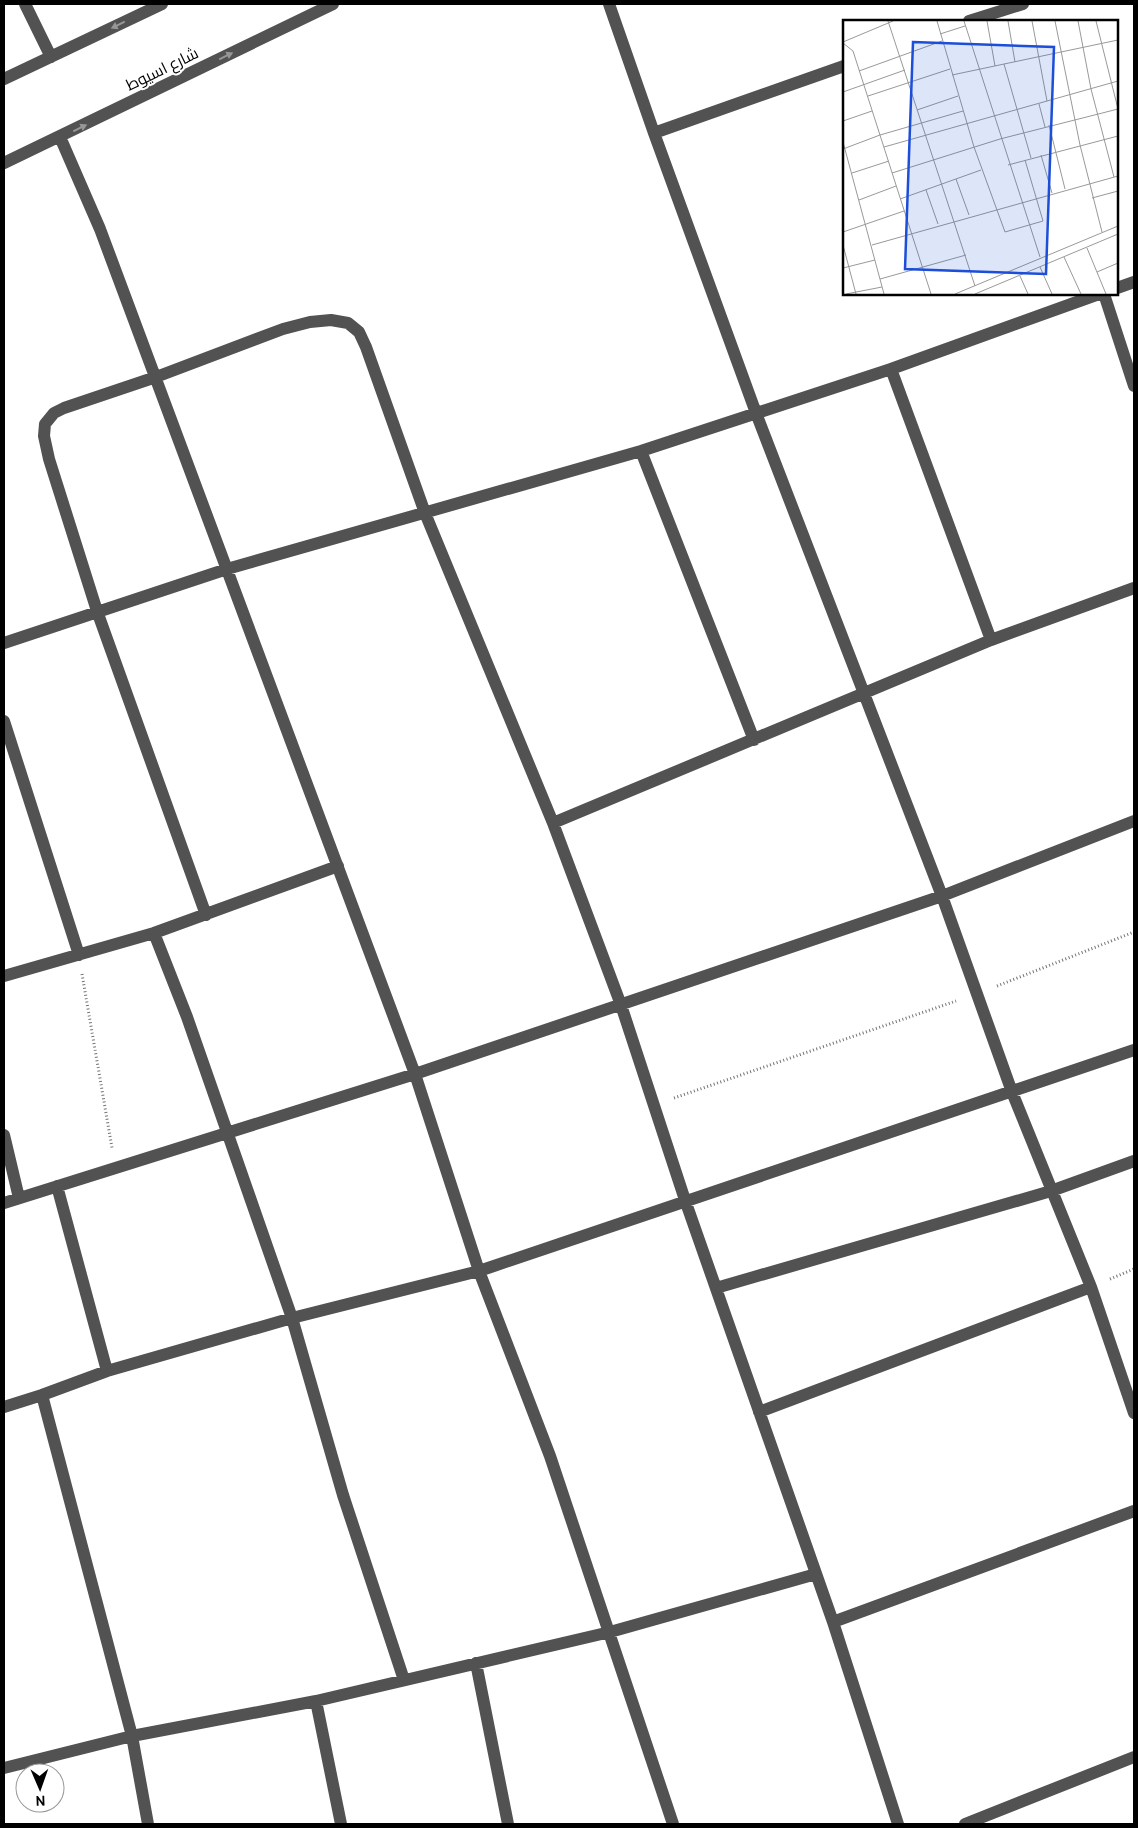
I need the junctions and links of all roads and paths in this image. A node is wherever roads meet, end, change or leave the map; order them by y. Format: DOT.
graph roads {
  1 [pos="25,4"];
  2 [pos="162,4"];
  3 [pos="333,4"];
  4 [pos="609,4"];
  5 [pos="1023,4"];
  6 [pos="1001,12"];
  7 [pos="973,20"];
  8 [pos="51,57"];
  9 [pos="843,66"];
  10 [pos="4,79"];
  11 [pos="654,133"];
  12 [pos="60,137"];
  13 [pos="4,163"];
  14 [pos="1134,282"];
  15 [pos="1118,288"];
  16 [pos="1096,295"];
  17 [pos="1104,295"];
  18 [pos="891,369"];
  19 [pos="156,377"];
  20 [pos="1134,386"];
  21 [pos="756,413"];
  22 [pos="641,451"];
  23 [pos="425,514"];
  24 [pos="227,569"];
  25 [pos="1134,588"];
  26 [pos="97,611"];
  27 [pos="991,640"];
  28 [pos="4,643"];
  29 [pos="865,692"];
  30 [pos="4,721"];
  31 [pos="754,740"];
  32 [pos="1134,821"];
  33 [pos="553,823"];
  34 [pos="338,866"];
  35 [pos="942,896"];
  36 [pos="206,915"];
  37 [pos="1134,932"];
  38 [pos="154,933"];
  39 [pos="79,955"];
  40 [pos="4,976"];
  41 [pos="978,993"];
  42 [pos="621,1005"];
  43 [pos="1134,1050"];
  44 [pos="415,1074"];
  45 [pos="1012,1092"];
  46 [pos="653,1105"];
  47 [pos="228,1134"];
  48 [pos="4,1135"];
  49 [pos="1134,1161"];
  50 [pos="116,1168"];
  51 [pos="57,1186"];
  52 [pos="1051,1191"];
  53 [pos="19,1198"];
  54 [pos="685,1200"];
  55 [pos="4,1203"];
  56 [pos="479,1270"];
  57 [pos="1090,1287"];
  58 [pos="716,1288"];
  59 [pos="292,1318"];
  60 [pos="107,1370"];
  61 [pos="42,1395"];
  62 [pos="4,1407"];
  63 [pos="759,1412"];
  64 [pos="1134,1413"];
  65 [pos="1134,1511"];
  66 [pos="816,1574"];
  67 [pos="833,1622"];
  68 [pos="610,1632"];
  69 [pos="476,1663"];
  70 [pos="404,1680"];
  71 [pos="316,1701"];
  72 [pos="132,1736"];
  73 [pos="1134,1756"];
  74 [pos="4,1768"];
  75 [pos="148,1824"];
  76 [pos="341,1824"];
  77 [pos="508,1824"];
  78 [pos="673,1824"];
  79 [pos="898,1824"];
  80 [pos="965,1824"];
  1 -- 8 [label="street"];
  2 -- 8 [label="street, one-way"];
  12 -- 3 [label="street, شارع اسيوط, one-way"];
  4 -- 11 [label="street"];
  5 -- 6 [label="street"];
  6 -- 7 [label="street"];
  8 -- 10 [label="street"];
  9 -- 11 [label="street"];
  11 -- 21 [label="street"];
  12 -- 13 [label="street, شارع اسيوط"];
  12 -- 19 [label="street"];
  14 -- 15 [label="street"];
  16 -- 18 [label="street"];
  17 -- 20 [label="street"];
  18 -- 21 [label="street"];
  18 -- 27 [label="street"];
  19 -- 23 [label="street"];
  19 -- 24 [label="street"];
  19 -- 26 [label="street"];
  21 -- 22 [label="street"];
  21 -- 29 [label="street"];
  22 -- 23 [label="street"];
  22 -- 31 [label="street"];
  23 -- 24 [label="street"];
  23 -- 33 [label="street"];
  24 -- 26 [label="street"];
  24 -- 34 [label="street"];
  25 -- 27 [label="street"];
  26 -- 28 [label="street"];
  26 -- 36 [label="street"];
  27 -- 29 [label="street"];
  29 -- 31 [label="street"];
  29 -- 35 [label="street"];
  30 -- 39 [label="street"];
  31 -- 33 [label="street"];
  32 -- 35 [label="street"];
  33 -- 42 [label="street"];
  34 -- 36 [label="street"];
  34 -- 44 [label="street"];
  35 -- 41 [label="street"];
  35 -- 42 [label="street"];
  36 -- 38 [label="street"];
  37 -- 41 [label="path"];
  38 -- 39 [label="street"];
  38 -- 47 [label="street"];
  39 -- 40 [label="street"];
  39 -- 50 [label="path"];
  41 -- 45 [label="street"];
  41 -- 46 [label="path"];
  42 -- 44 [label="street"];
  42 -- 46 [label="street"];
  43 -- 45 [label="street"];
  44 -- 47 [label="street"];
  44 -- 56 [label="street"];
  45 -- 52 [label="street"];
  45 -- 54 [label="street"];
  46 -- 54 [label="street"];
  47 -- 50 [label="street"];
  47 -- 59 [label="street"];
  48 -- 53 [label="street"];
  49 -- 52 [label="street"];
  50 -- 51 [label="street"];
  51 -- 53 [label="street"];
  51 -- 60 [label="street"];
  52 -- 57 [label="street"];
  52 -- 58 [label="street"];
  53 -- 55 [label="street"];
  54 -- 56 [label="street"];
  54 -- 58 [label="street"];
  56 -- 59 [label="street"];
  56 -- 68 [label="street"];
  57 -- 63 [label="street"];
  57 -- 64 [label="street"];
  58 -- 63 [label="street"];
  59 -- 60 [label="street"];
  59 -- 70 [label="street"];
  60 -- 61 [label="street"];
  61 -- 62 [label="street"];
  61 -- 72 [label="street"];
  63 -- 66 [label="street"];
  65 -- 67 [label="street"];
  66 -- 67 [label="street"];
  66 -- 68 [label="street"];
  67 -- 79 [label="street"];
  68 -- 69 [label="street"];
  68 -- 78 [label="street"];
  69 -- 70 [label="street"];
  69 -- 77 [label="street"];
  70 -- 71 [label="street"];
  71 -- 72 [label="street"];
  71 -- 76 [label="street"];
  72 -- 74 [label="street"];
  72 -- 75 [label="street"];
  73 -- 80 [label="street"];
}
